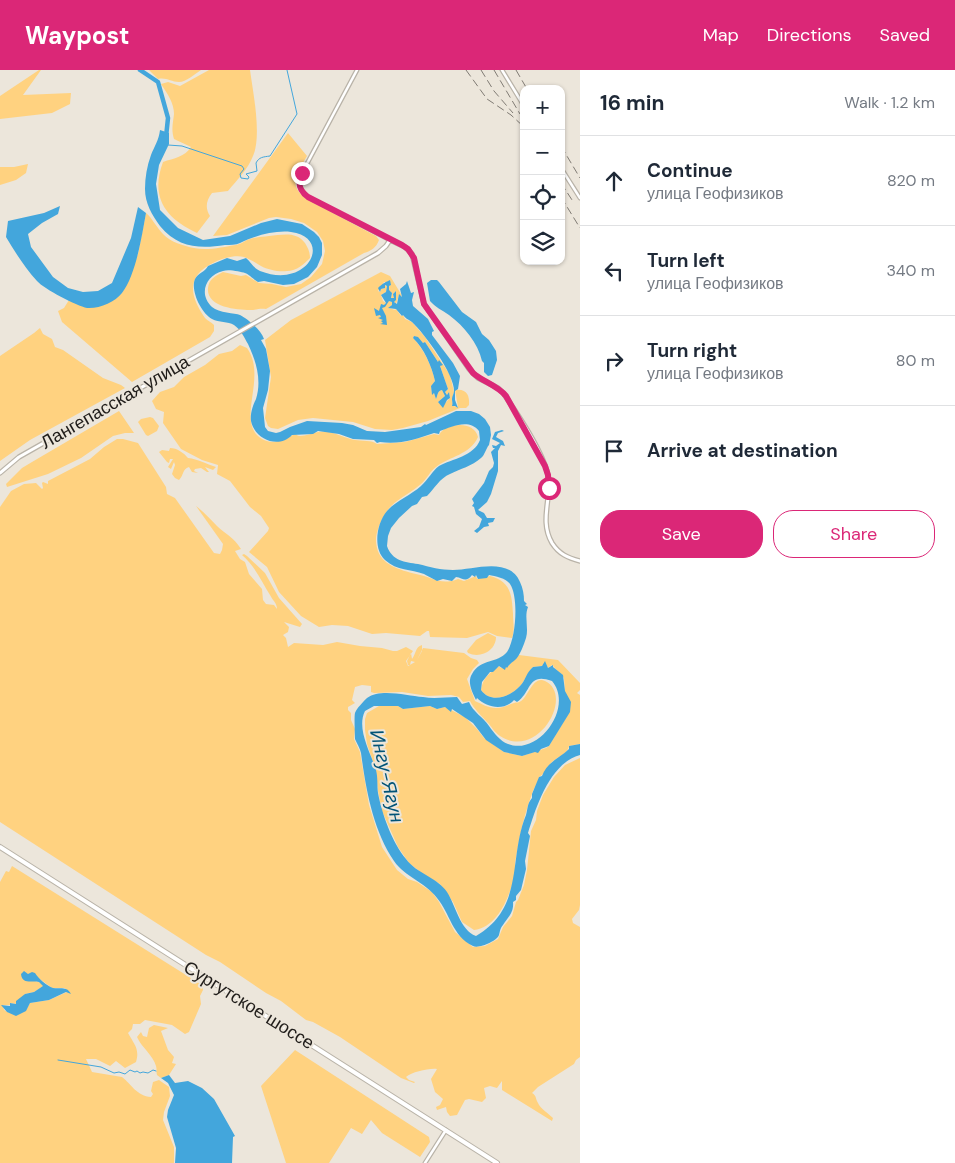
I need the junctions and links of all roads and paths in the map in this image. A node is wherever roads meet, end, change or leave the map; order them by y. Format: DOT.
graph roads {
  1 [pos="358,70"];
  2 [pos="502,70"];
  3 [pos="520,99"];
  4 [pos="565,174"];
  5 [pos="580,198"];
  6 [pos="390,240"];
  7 [pos="0,473"];
  8 [pos="580,561"];
  9 [pos="0,847"];
  10 [pos="446,1130"];
  11 [pos="424,1163"];
  12 [pos="497,1163"];
  1 -- 6 [label="street"];
  2 -- 3 [label="street"];
  4 -- 5 [label="street"];
  6 -- 7 [label="main road, Лангепасская улица"];
  6 -- 8 [label="main road"];
  9 -- 10 [label="main road, Сургутское шоссе"];
  10 -- 11 [label="street"];
  10 -- 12 [label="main road, Сургутское шоссе"];
}
